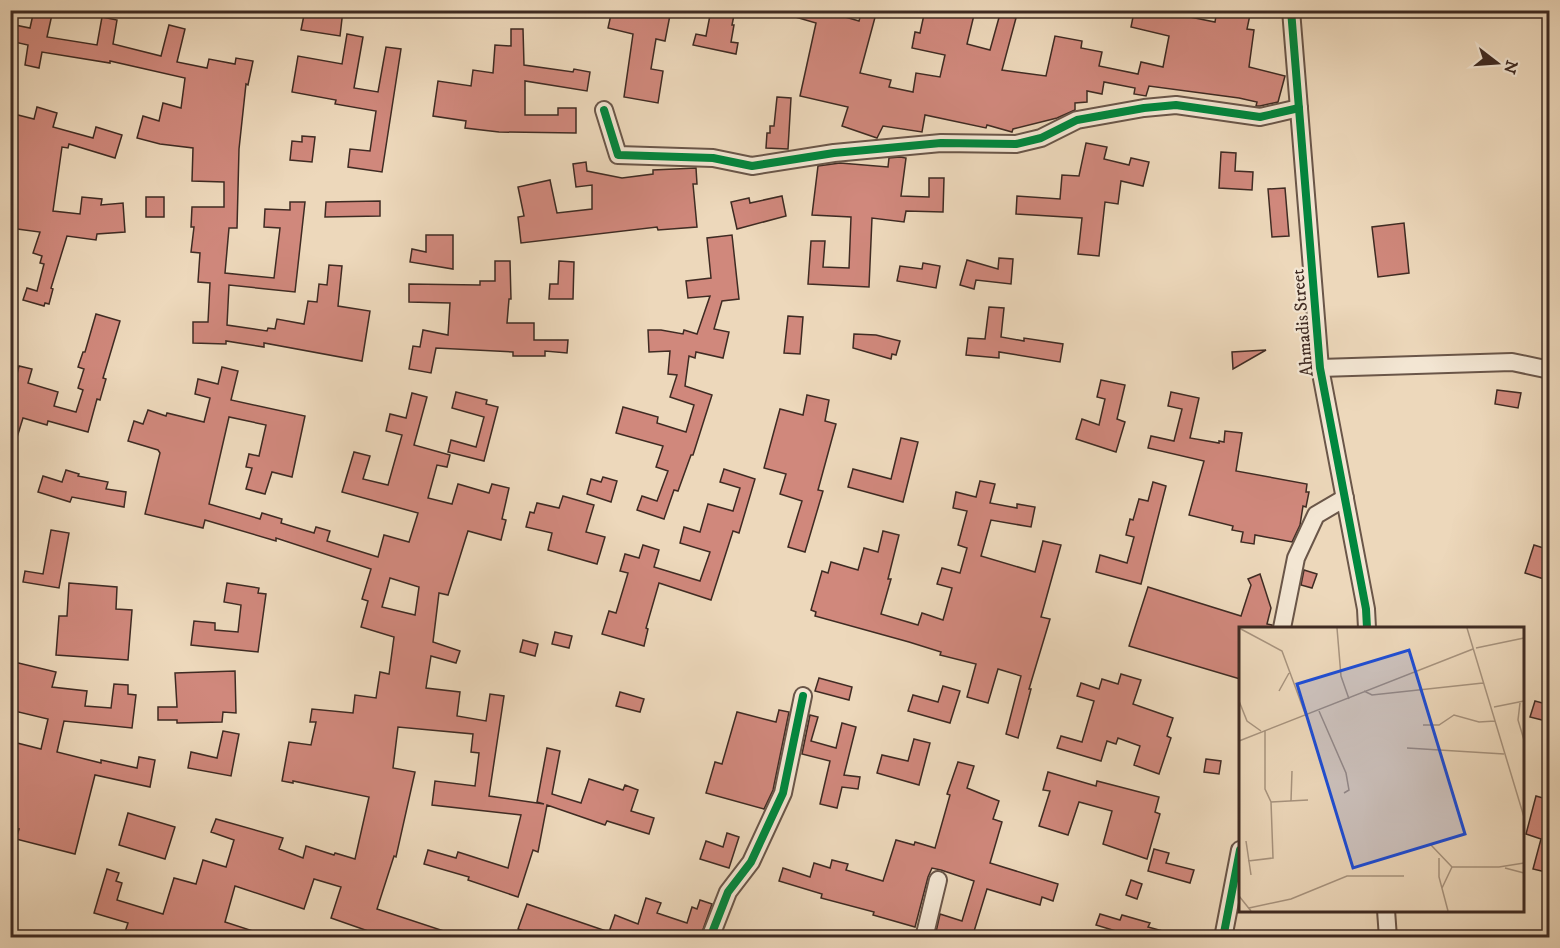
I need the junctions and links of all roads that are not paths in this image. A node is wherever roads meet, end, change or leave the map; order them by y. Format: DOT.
graph roads {
  1 [pos="1291,10"];
  2 [pos="1299,108"];
  3 [pos="604,110"];
  4 [pos="1320,369"];
  5 [pos="1550,370"];
  6 [pos="1345,498"];
  7 [pos="1282,627"];
  8 [pos="1367,627"];
  9 [pos="803,696"];
  10 [pos="1239,855"];
  11 [pos="939,880"];
  12 [pos="1386,912"];
  13 [pos="710,938"];
  14 [pos="924,938"];
  15 [pos="1222,938"];
  16 [pos="1388,938"];
  1 -- 2 [label="street, Ahmadis Street"];
  2 -- 3 [label="street"];
  2 -- 4 [label="street, Ahmadis Street"];
  4 -- 5 [label="street"];
  4 -- 6 [label="street, Ahmadis Street"];
  6 -- 7 [label="street"];
  6 -- 8 [label="street, Ahmadis Street"];
  9 -- 13 [label="street"];
  10 -- 15 [label="street"];
  11 -- 14 [label="street"];
  12 -- 16 [label="street"];
}
